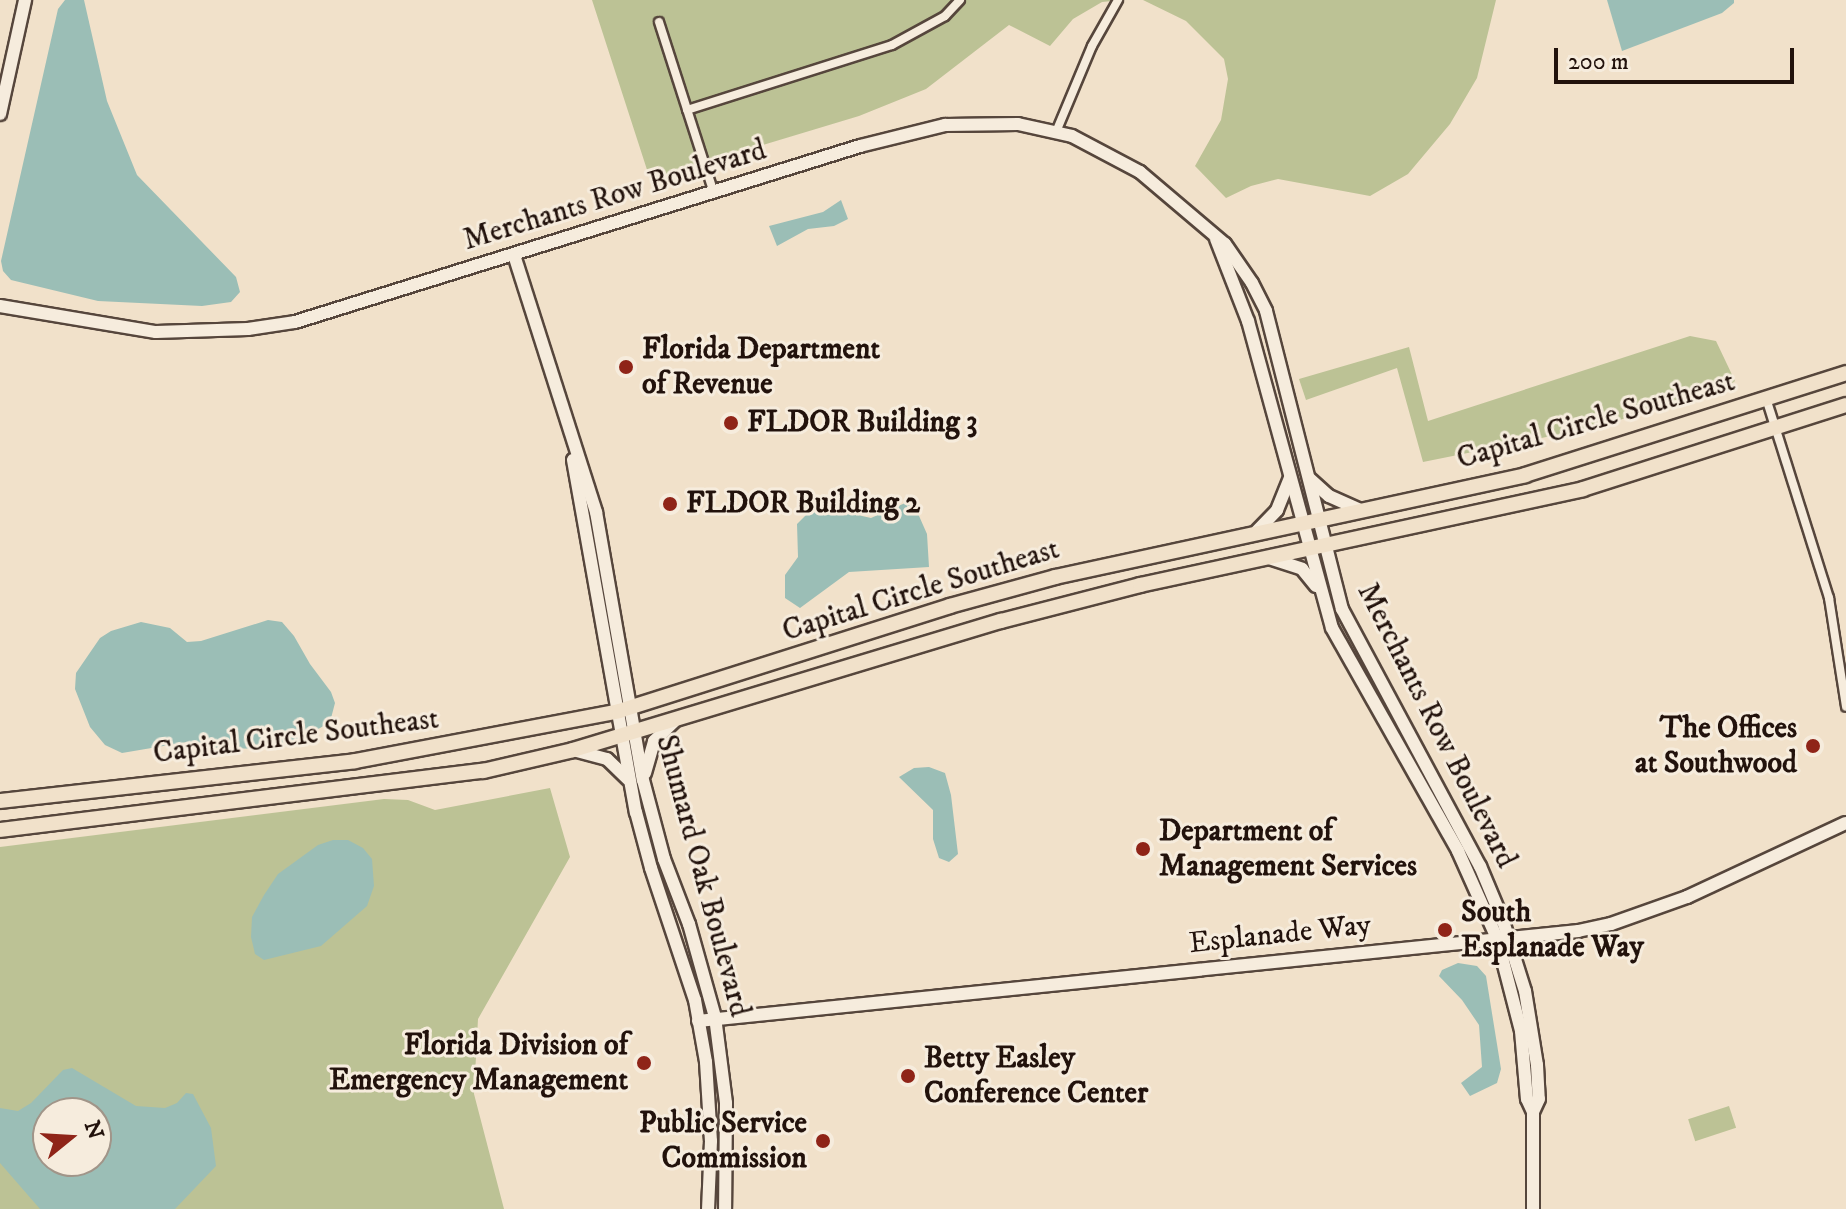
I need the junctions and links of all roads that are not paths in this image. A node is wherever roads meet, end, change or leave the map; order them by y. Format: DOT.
graph roads {
  1 [pos="25,0"];
  2 [pos="960,0"];
  3 [pos="1118,0"];
  4 [pos="659,22"];
  5 [pos="687,110"];
  6 [pos="0,114"];
  7 [pos="1056,132"];
  8 [pos="714,193"];
  9 [pos="1215,236"];
  10 [pos="514,255"];
  11 [pos="0,306"];
  12 [pos="1846,373"];
  13 [pos="1766,398"];
  14 [pos="1846,405"];
  15 [pos="1775,428"];
  16 [pos="1290,477"];
  17 [pos="1309,478"];
  18 [pos="1361,510"];
  19 [pos="1319,518"];
  20 [pos="1301,522"];
  21 [pos="1257,531"];
  22 [pos="1325,546"];
  23 [pos="1309,549"];
  24 [pos="1269,558"];
  25 [pos="1318,589"];
  26 [pos="1392,706"];
  27 [pos="1846,707"];
  28 [pos="625,709"];
  29 [pos="1379,713"];
  30 [pos="679,718"];
  31 [pos="628,732"];
  32 [pos="573,750"];
  33 [pos="629,780"];
  34 [pos="643,780"];
  35 [pos="0,801"];
  36 [pos="1846,823"];
  37 [pos="0,830"];
  38 [pos="689,924"];
  39 [pos="672,931"];
  40 [pos="1503,938"];
  41 [pos="715,1017"];
  42 [pos="698,1021"];
  43 [pos="708,1209"];
  44 [pos="725,1209"];
  45 [pos="1533,1209"];
  1 -- 6 [label="street"];
  2 -- 5 [label="street"];
  3 -- 7 [label="street"];
  4 -- 5 [label="street"];
  5 -- 8 [label="street"];
  7 -- 8 [label="street, Merchants Row Boulevard"];
  7 -- 9 [label="street, Merchants Row Boulevard"];
  8 -- 10 [label="street, Merchants Row Boulevard"];
  9 -- 16 [label="street, Merchants Row Boulevard"];
  9 -- 17 [label="street, Merchants Row Boulevard"];
  10 -- 11 [label="street, Merchants Row Boulevard"];
  10 -- 28 [label="street, Shumard Oak Boulevard"];
  12 -- 13 [label="main road, Capital Circle Southeast"];
  13 -- 15 [label="street"];
  13 -- 18 [label="main road, Capital Circle Southeast"];
  14 -- 15 [label="main road, Capital Circle Southeast"];
  15 -- 22 [label="main road, Capital Circle Southeast"];
  15 -- 27 [label="street"];
  16 -- 20 [label="street, Merchants Row Boulevard"];
  16 -- 21 [label="street"];
  17 -- 18 [label="street"];
  17 -- 19 [label="street, Merchants Row Boulevard"];
  18 -- 19 [label="main road, Capital Circle Southeast"];
  19 -- 20 [label="main road, Capital Circle Southeast"];
  19 -- 22 [label="street, Merchants Row Boulevard"];
  20 -- 21 [label="main road, Capital Circle Southeast"];
  20 -- 23 [label="street, Merchants Row Boulevard"];
  21 -- 28 [label="main road, Capital Circle Southeast"];
  22 -- 23 [label="main road, Capital Circle Southeast"];
  22 -- 26 [label="street, Merchants Row Boulevard"];
  23 -- 24 [label="main road, Capital Circle Southeast"];
  23 -- 25 [label="street, Merchants Row Boulevard"];
  24 -- 25 [label="street"];
  24 -- 30 [label="main road, Capital Circle Southeast"];
  25 -- 29 [label="street, Merchants Row Boulevard"];
  26 -- 29 [label="street"];
  26 -- 40 [label="street, Merchants Row Boulevard"];
  28 -- 31 [label="street, Shumard Oak Boulevard"];
  28 -- 35 [label="main road, Capital Circle Southeast"];
  29 -- 40 [label="street, Merchants Row Boulevard"];
  30 -- 31 [label="main road, Capital Circle Southeast"];
  30 -- 34 [label="street"];
  31 -- 32 [label="main road, Capital Circle Southeast"];
  31 -- 33 [label="street, Shumard Oak Boulevard"];
  31 -- 34 [label="street, Shumard Oak Boulevard"];
  32 -- 33 [label="street"];
  32 -- 37 [label="main road, Capital Circle Southeast"];
  33 -- 39 [label="street, Shumard Oak Boulevard"];
  34 -- 38 [label="street, Shumard Oak Boulevard"];
  36 -- 40 [label="street, Esplanade Way"];
  38 -- 39 [label="street"];
  38 -- 41 [label="street, Shumard Oak Boulevard"];
  39 -- 42 [label="street, Shumard Oak Boulevard"];
  40 -- 41 [label="street, Esplanade Way"];
  40 -- 45 [label="street, Merchants Row Boulevard"];
  41 -- 42 [label="street, Esplanade Way"];
  41 -- 44 [label="street, Shumard Oak Boulevard"];
  42 -- 43 [label="street, Shumard Oak Boulevard"];
}
